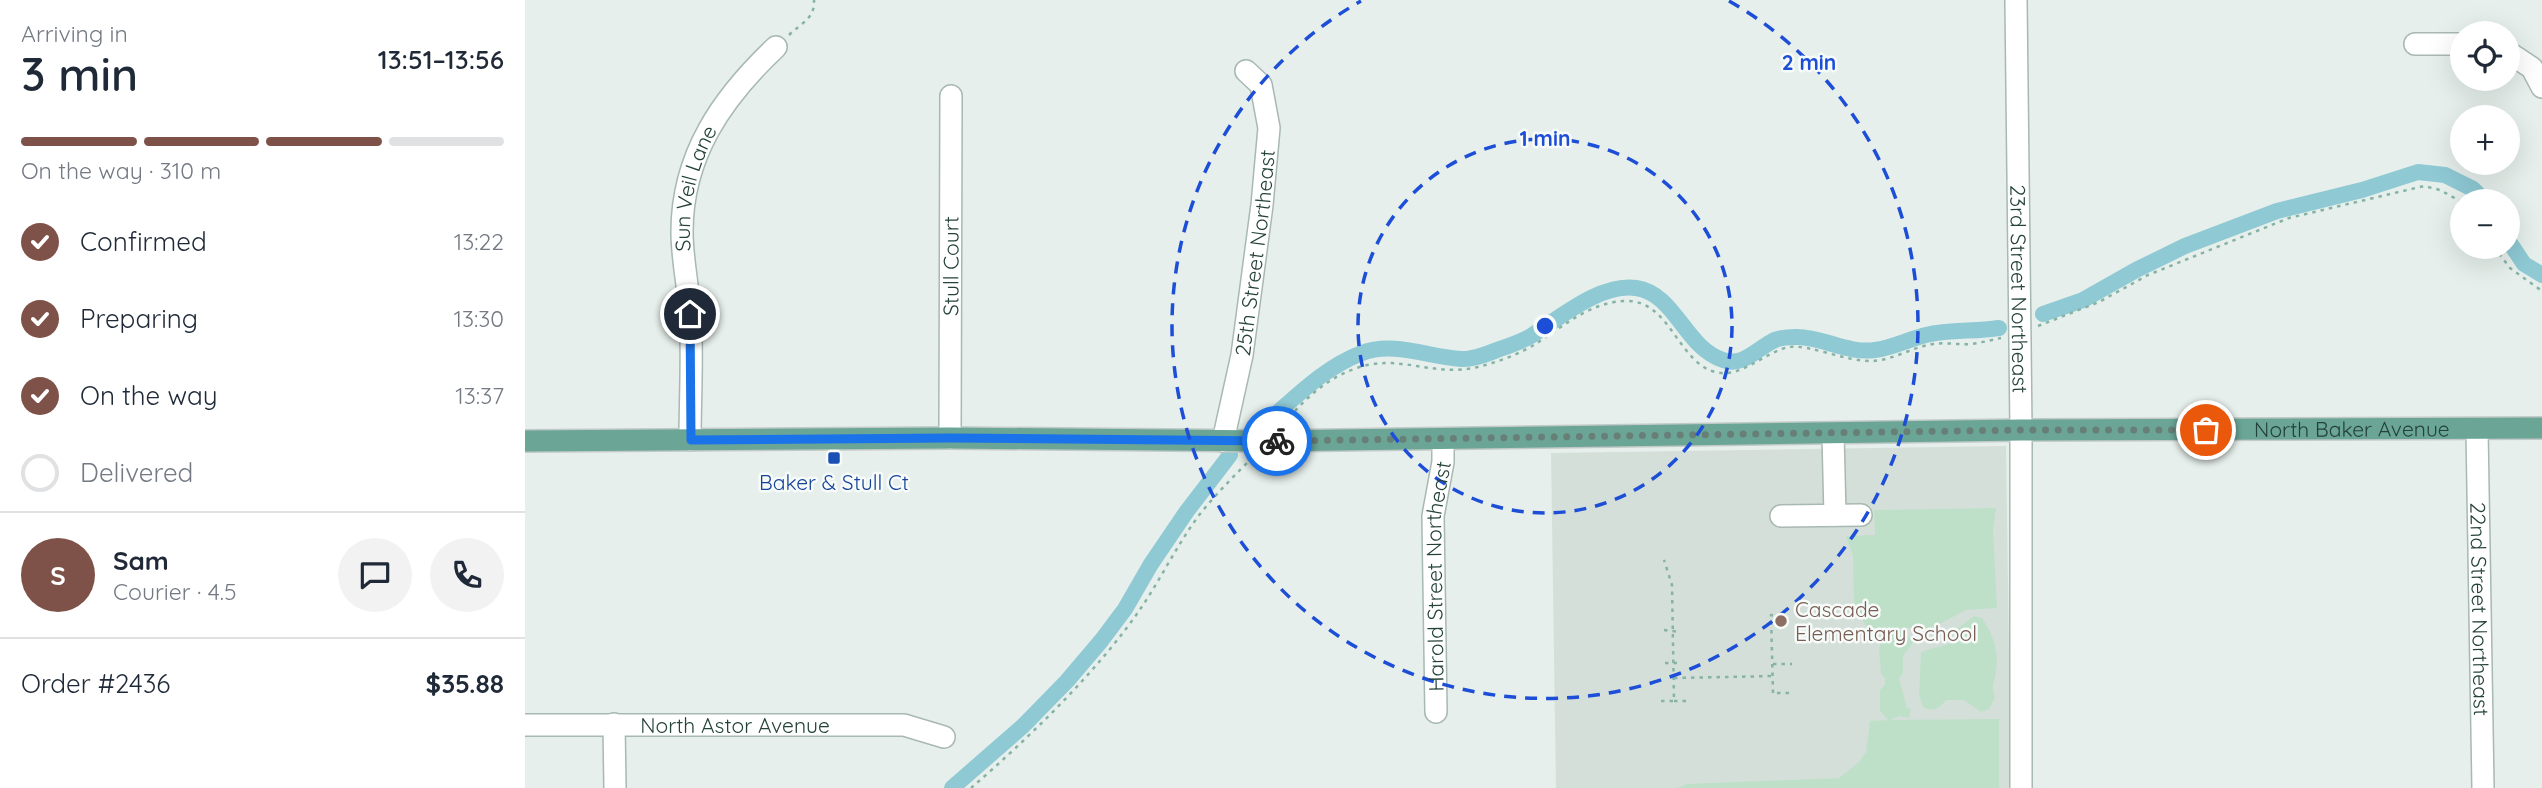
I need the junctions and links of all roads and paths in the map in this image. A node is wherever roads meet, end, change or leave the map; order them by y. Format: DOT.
graph roads {
  1 [pos="814,0"];
  2 [pos="2016,0"];
  3 [pos="2415,44"];
  4 [pos="2450,44"];
  5 [pos="776,47"];
  6 [pos="2520,60"];
  7 [pos="1245,71"];
  8 [pos="2542,86"];
  9 [pos="951,96"];
  10 [pos="2450,195"];
  11 [pos="2503,259"];
  12 [pos="2542,291"];
  13 [pos="2020,333"];
  14 [pos="2542,428"];
  15 [pos="2477,429"];
  16 [pos="2021,430"];
  17 [pos="1833,434"];
  18 [pos="950,438"];
  19 [pos="1443,439"];
  20 [pos="691,440"];
  21 [pos="525,441"];
  22 [pos="1223,441"];
  23 [pos="1270,442"];
  24 [pos="1861,514"];
  25 [pos="1835,515"];
  26 [pos="1781,516"];
  27 [pos="1664,560"];
  28 [pos="1789,620"];
  29 [pos="1664,630"];
  30 [pos="1673,632"];
  31 [pos="1680,632"];
  32 [pos="1665,663"];
  33 [pos="1674,663"];
  34 [pos="1680,663"];
  35 [pos="1773,664"];
  36 [pos="1792,664"];
  37 [pos="1773,676"];
  38 [pos="1674,678"];
  39 [pos="1793,693"];
  40 [pos="1661,701"];
  41 [pos="1674,701"];
  42 [pos="1688,701"];
  43 [pos="1436,712"];
  44 [pos="614,724"];
  45 [pos="525,725"];
  46 [pos="944,737"];
  47 [pos="615,788"];
  48 [pos="971,788"];
  49 [pos="2021,788"];
  50 [pos="2483,788"];
  1 -- 5 [label="path"];
  2 -- 13 [label="street, 23rd Street Northeast"];
  3 -- 4 [label="street"];
  5 -- 20 [label="street, Sun Veil Lane"];
  6 -- 8 [label="street"];
  7 -- 22 [label="street, 25th Street Northeast"];
  9 -- 18 [label="street, Stull Court"];
  10 -- 13 [label="path"];
  11 -- 12 [label="path"];
  13 -- 16 [label="street, 23rd Street Northeast"];
  13 -- 23 [label="path"];
  14 -- 15 [label="main road, North Baker Avenue"];
  15 -- 16 [label="main road, North Baker Avenue"];
  15 -- 50 [label="street, 22nd Street Northeast"];
  16 -- 17 [label="main road, North Baker Avenue"];
  16 -- 49 [label="street, 23rd Street Northeast"];
  17 -- 19 [label="main road, North Baker Avenue"];
  17 -- 25 [label="street"];
  18 -- 20 [label="main road, North Baker Avenue"];
  18 -- 22 [label="main road, North Baker Avenue"];
  19 -- 23 [label="main road, North Baker Avenue"];
  19 -- 43 [label="street, Harold Street Northeast"];
  20 -- 21 [label="main road, North Baker Avenue"];
  22 -- 23 [label="main road, North Baker Avenue"];
  23 -- 48 [label="path"];
  24 -- 25 [label="street"];
  25 -- 26 [label="street"];
  27 -- 30 [label="path"];
  28 -- 35 [label="path"];
  29 -- 30 [label="path"];
  30 -- 31 [label="path"];
  30 -- 33 [label="path"];
  32 -- 33 [label="path"];
  33 -- 34 [label="path"];
  33 -- 38 [label="path"];
  35 -- 36 [label="path"];
  35 -- 37 [label="path"];
  37 -- 38 [label="path"];
  37 -- 39 [label="path"];
  38 -- 41 [label="path"];
  40 -- 41 [label="path"];
  41 -- 42 [label="path"];
  44 -- 45 [label="street, North Astor Avenue"];
  44 -- 46 [label="street, North Astor Avenue"];
  44 -- 47 [label="street"];
}
